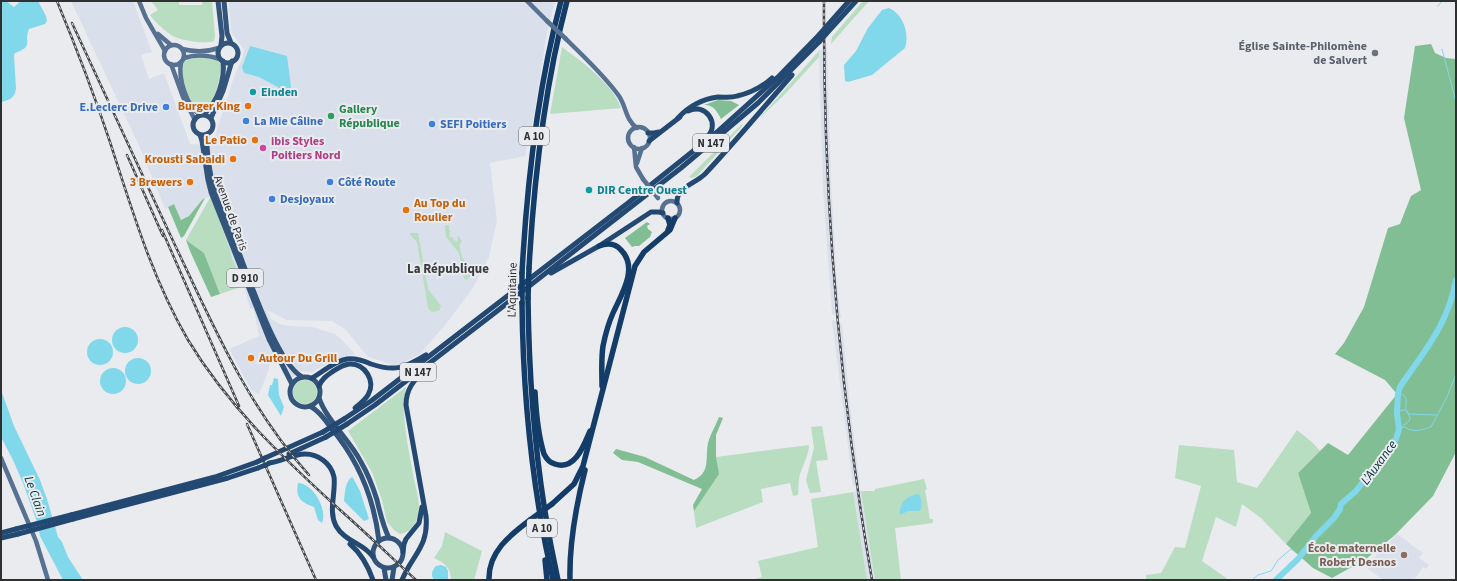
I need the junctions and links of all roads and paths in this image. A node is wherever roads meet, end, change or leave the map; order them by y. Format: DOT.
graph roads {
  1 [pos="138,1"];
  2 [pos="218,1"];
  3 [pos="224,1"];
  4 [pos="527,1"];
  5 [pos="561,1"];
  6 [pos="567,1"];
  7 [pos="849,1"];
  8 [pos="856,1"];
  9 [pos="149,23"];
  10 [pos="231,43"];
  11 [pos="819,44"];
  12 [pos="171,45"];
  13 [pos="220,47"];
  14 [pos="807,48"];
  15 [pos="182,49"];
  16 [pos="165,50"];
  17 [pos="182,60"];
  18 [pos="221,60"];
  19 [pos="232,62"];
  20 [pos="171,64"];
  21 [pos="202,115"];
  22 [pos="211,118"];
  23 [pos="628,118"];
  24 [pos="678,118"];
  25 [pos="195,120"];
  26 [pos="637,128"];
  27 [pos="662,131"];
  28 [pos="630,132"];
  29 [pos="648,133"];
  30 [pos="207,134"];
  31 [pos="200,135"];
  32 [pos="649,141"];
  33 [pos="634,148"];
  34 [pos="642,148"];
  35 [pos="691,153"];
  36 [pos="636,167"];
  37 [pos="677,203"];
  38 [pos="665,204"];
  39 [pos="666,216"];
  40 [pos="675,218"];
  41 [pos="665,235"];
  42 [pos="598,246"];
  43 [pos="631,275"];
  44 [pos="530,297"];
  45 [pos="490,317"];
  46 [pos="472,323"];
  47 [pos="302,377"];
  48 [pos="312,378"];
  49 [pos="292,384"];
  50 [pos="319,386"];
  51 [pos="602,390"];
  52 [pos="319,398"];
  53 [pos="310,406"];
  54 [pos="597,414"];
  55 [pos="345,421"];
  56 [pos="324,434"];
  57 [pos="590,440"];
  58 [pos="1,458"];
  59 [pos="268,463"];
  60 [pos="534,476"];
  61 [pos="190,486"];
  62 [pos="422,498"];
  63 [pos="17,532"];
  64 [pos="1,533"];
  65 [pos="1,538"];
  66 [pos="389,538"];
  67 [pos="348,539"];
  68 [pos="380,541"];
  69 [pos="403,552"];
  70 [pos="373,557"];
  71 [pos="394,567"];
  72 [pos="384,568"];
  73 [pos="48,580"];
  74 [pos="374,580"];
  75 [pos="386,580"];
  76 [pos="392,580"];
  77 [pos="402,580"];
  78 [pos="489,580"];
  79 [pos="547,580"];
  80 [pos="553,580"];
  81 [pos="558,580"];
  82 [pos="570,580"];
  1 -- 9 [label="main road"];
  2 -- 13 [label="main road"];
  3 -- 10 [label="main road"];
  4 -- 23 [label="main road, bridge"];
  5 -- 60 [label="highway, L'Aquitaine / A 10, bridge"];
  6 -- 44 [label="highway, A 10, bridge"];
  7 -- 14 [label="highway, N 147, bridge"];
  8 -- 11 [label="highway, bridge"];
  9 -- 12 [label="main road"];
  9 -- 16 [label="main road"];
  10 -- 13 [label="main road"];
  10 -- 19 [label="main road"];
  11 -- 37 [label="highway"];
  11 -- 45 [label="highway, N 147"];
  12 -- 15 [label="main road"];
  12 -- 16 [label="main road"];
  13 -- 15 [label="main road"];
  13 -- 18 [label="main road"];
  14 -- 24 [label="highway"];
  14 -- 35 [label="highway, N 147"];
  15 -- 17 [label="main road"];
  16 -- 20 [label="main road"];
  17 -- 18 [label="main road"];
  17 -- 20 [label="main road"];
  17 -- 21 [label="main road"];
  18 -- 19 [label="main road"];
  18 -- 21 [label="main road"];
  19 -- 22 [label="main road"];
  20 -- 25 [label="main road"];
  21 -- 22 [label="main road"];
  21 -- 25 [label="main road"];
  22 -- 30 [label="main road"];
  23 -- 26 [label="main road"];
  23 -- 28 [label="main road"];
  24 -- 27 [label="highway"];
  24 -- 35 [label="highway"];
  25 -- 31 [label="main road"];
  26 -- 28 [label="main road"];
  26 -- 29 [label="main road"];
  27 -- 29 [label="highway"];
  27 -- 32 [label="highway"];
  28 -- 33 [label="main road"];
  29 -- 32 [label="main road"];
  30 -- 31 [label="main road"];
  30 -- 47 [label="main road, Avenue de Paris / D 910"];
  31 -- 49 [label="main road, Avenue de Paris / D 910"];
  32 -- 34 [label="main road"];
  33 -- 34 [label="main road"];
  33 -- 36 [label="main road"];
  34 -- 36 [label="main road"];
  35 -- 46 [label="highway, N 147"];
  36 -- 38 [label="main road, bridge"];
  37 -- 38 [label="main road"];
  37 -- 40 [label="main road"];
  38 -- 39 [label="main road"];
  39 -- 40 [label="main road"];
  39 -- 41 [label="highway"];
  39 -- 42 [label="highway"];
  40 -- 41 [label="highway"];
  41 -- 43 [label="highway"];
  42 -- 43 [label="highway"];
  42 -- 45 [label="highway"];
  43 -- 51 [label="highway"];
  43 -- 51 [label="highway"];
  44 -- 54 [label="highway"];
  44 -- 81 [label="highway, L'Aquitaine / A 10"];
  45 -- 55 [label="highway, N 147"];
  45 -- 62 [label="highway"];
  46 -- 48 [label="highway"];
  46 -- 55 [label="highway, N 147"];
  47 -- 48 [label="main road"];
  47 -- 49 [label="main road"];
  48 -- 50 [label="main road"];
  49 -- 53 [label="main road"];
  50 -- 52 [label="main road"];
  50 -- 55 [label="highway, N 147"];
  51 -- 54 [label="highway"];
  52 -- 53 [label="main road"];
  52 -- 66 [label="main road"];
  53 -- 68 [label="main road"];
  54 -- 57 [label="highway"];
  55 -- 56 [label="highway, N 147, bridge"];
  56 -- 59 [label="highway, N 147"];
  56 -- 61 [label="highway, N 147, bridge"];
  57 -- 78 [label="highway, bridge"];
  57 -- 82 [label="highway"];
  58 -- 73 [label="main road"];
  59 -- 61 [label="highway, N 147, bridge"];
  59 -- 67 [label="highway"];
  60 -- 79 [label="highway"];
  60 -- 80 [label="highway, L'Aquitaine / A 10"];
  61 -- 63 [label="highway, N 147, bridge"];
  62 -- 69 [label="highway"];
  62 -- 77 [label="highway"];
  63 -- 64 [label="highway, N 147"];
  63 -- 65 [label="highway, N 147"];
  66 -- 68 [label="main road"];
  66 -- 69 [label="main road"];
  67 -- 70 [label="highway"];
  67 -- 74 [label="highway"];
  68 -- 70 [label="main road"];
  69 -- 71 [label="main road"];
  70 -- 72 [label="main road"];
  71 -- 72 [label="main road"];
  71 -- 76 [label="main road"];
  72 -- 75 [label="main road"];
}
